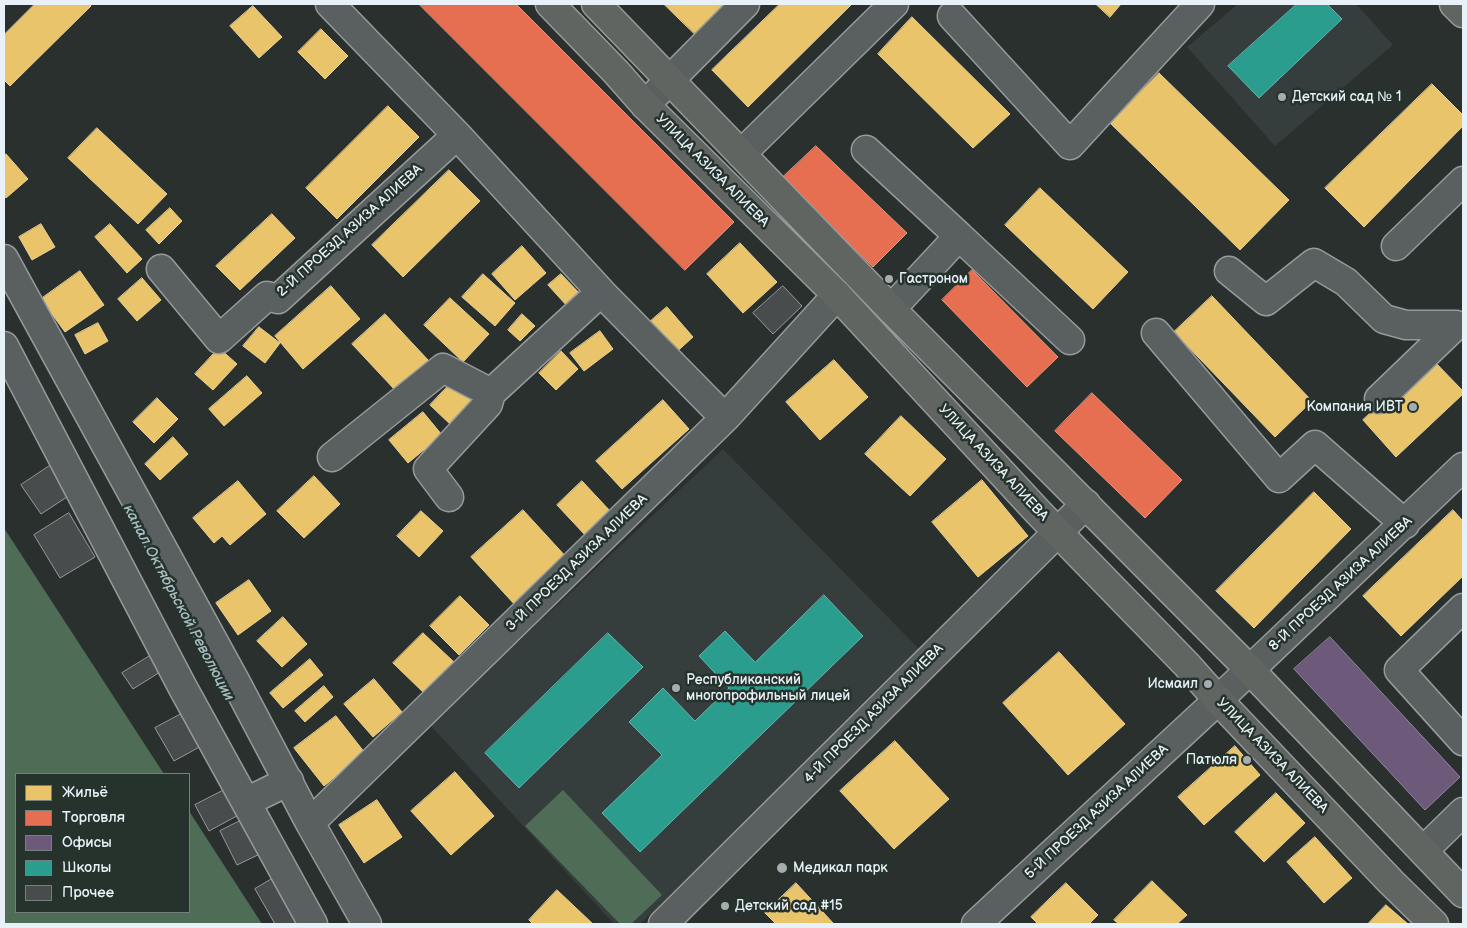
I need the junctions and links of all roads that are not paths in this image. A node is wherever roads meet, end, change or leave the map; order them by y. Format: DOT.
graph roads {
  1 [pos="330,4"];
  2 [pos="550,4"];
  3 [pos="596,4"];
  4 [pos="745,4"];
  5 [pos="894,4"];
  6 [pos="1454,4"];
  7 [pos="1191,7"];
  8 [pos="1463,13"];
  9 [pos="952,16"];
  10 [pos="669,80"];
  11 [pos="645,105"];
  12 [pos="457,135"];
  13 [pos="866,150"];
  14 [pos="741,154"];
  15 [pos="1463,181"];
  16 [pos="958,236"];
  17 [pos="1396,246"];
  18 [pos="4,259"];
  19 [pos="161,269"];
  20 [pos="1229,271"];
  21 [pos="601,292"];
  22 [pos="837,295"];
  23 [pos="892,309"];
  24 [pos="1461,325"];
  25 [pos="1156,333"];
  26 [pos="1070,340"];
  27 [pos="4,346"];
  28 [pos="491,393"];
  29 [pos="1379,399"];
  30 [pos="725,418"];
  31 [pos="332,457"];
  32 [pos="1463,467"];
  33 [pos="449,497"];
  34 [pos="1086,504"];
  35 [pos="1405,524"];
  36 [pos="1057,531"];
  37 [pos="1463,608"];
  38 [pos="1250,670"];
  39 [pos="1218,700"];
  40 [pos="1463,741"];
  41 [pos="289,781"];
  42 [pos="246,802"];
  43 [pos="1463,812"];
  44 [pos="310,823"];
  45 [pos="1423,851"];
  46 [pos="1463,893"];
  47 [pos="313,924"];
  48 [pos="367,924"];
  49 [pos="663,924"];
  50 [pos="976,924"];
  51 [pos="1434,924"];
  1 -- 12 [label="street"];
  2 -- 11 [label="main road, УЛИЦА АЗИЗА АЛИЕВА"];
  3 -- 10 [label="main road"];
  4 -- 10 [label="street"];
  5 -- 14 [label="street"];
  6 -- 8 [label="main road"];
  7 -- 9 [label="street"];
  10 -- 11 [label="street"];
  10 -- 14 [label="main road"];
  11 -- 22 [label="main road, УЛИЦА АЗИЗА АЛИЕВА"];
  12 -- 19 [label="street, 2-Й ПРОЕЗД АЗИЗА АЛИЕВА"];
  12 -- 21 [label="street"];
  13 -- 16 [label="street"];
  14 -- 23 [label="main road"];
  15 -- 17 [label="street"];
  16 -- 23 [label="street"];
  16 -- 26 [label="street"];
  18 -- 41 [label="street"];
  20 -- 24 [label="street"];
  21 -- 28 [label="street"];
  21 -- 30 [label="street"];
  22 -- 30 [label="street, 3-Й ПРОЕЗД АЗИЗА АЛИЕВА"];
  22 -- 36 [label="main road, УЛИЦА АЗИЗА АЛИЕВА"];
  23 -- 34 [label="main road"];
  24 -- 29 [label="street"];
  25 -- 35 [label="street"];
  27 -- 42 [label="street"];
  28 -- 31 [label="street"];
  28 -- 33 [label="street"];
  30 -- 44 [label="street, 3-Й ПРОЕЗД АЗИЗА АЛИЕВА"];
  32 -- 35 [label="street, 8-Й ПРОЕЗД АЗИЗА АЛИЕВА"];
  34 -- 36 [label="street, 4-Й ПРОЕЗД АЗИЗА АЛИЕВА"];
  34 -- 38 [label="main road"];
  35 -- 38 [label="street, 8-Й ПРОЕЗД АЗИЗА АЛИЕВА"];
  36 -- 39 [label="main road, УЛИЦА АЗИЗА АЛИЕВА"];
  36 -- 49 [label="street, 4-Й ПРОЕЗД АЗИЗА АЛИЕВА"];
  37 -- 40 [label="street"];
  38 -- 39 [label="street, 8-Й ПРОЕЗД АЗИЗА АЛИЕВА"];
  38 -- 45 [label="main road"];
  39 -- 50 [label="street, 5-Й ПРОЕЗД АЗИЗА АЛИЕВА"];
  39 -- 51 [label="main road, УЛИЦА АЗИЗА АЛИЕВА"];
  41 -- 42 [label="street"];
  41 -- 44 [label="street"];
  42 -- 47 [label="street"];
  43 -- 45 [label="street"];
  44 -- 48 [label="street"];
  45 -- 46 [label="main road"];
}
